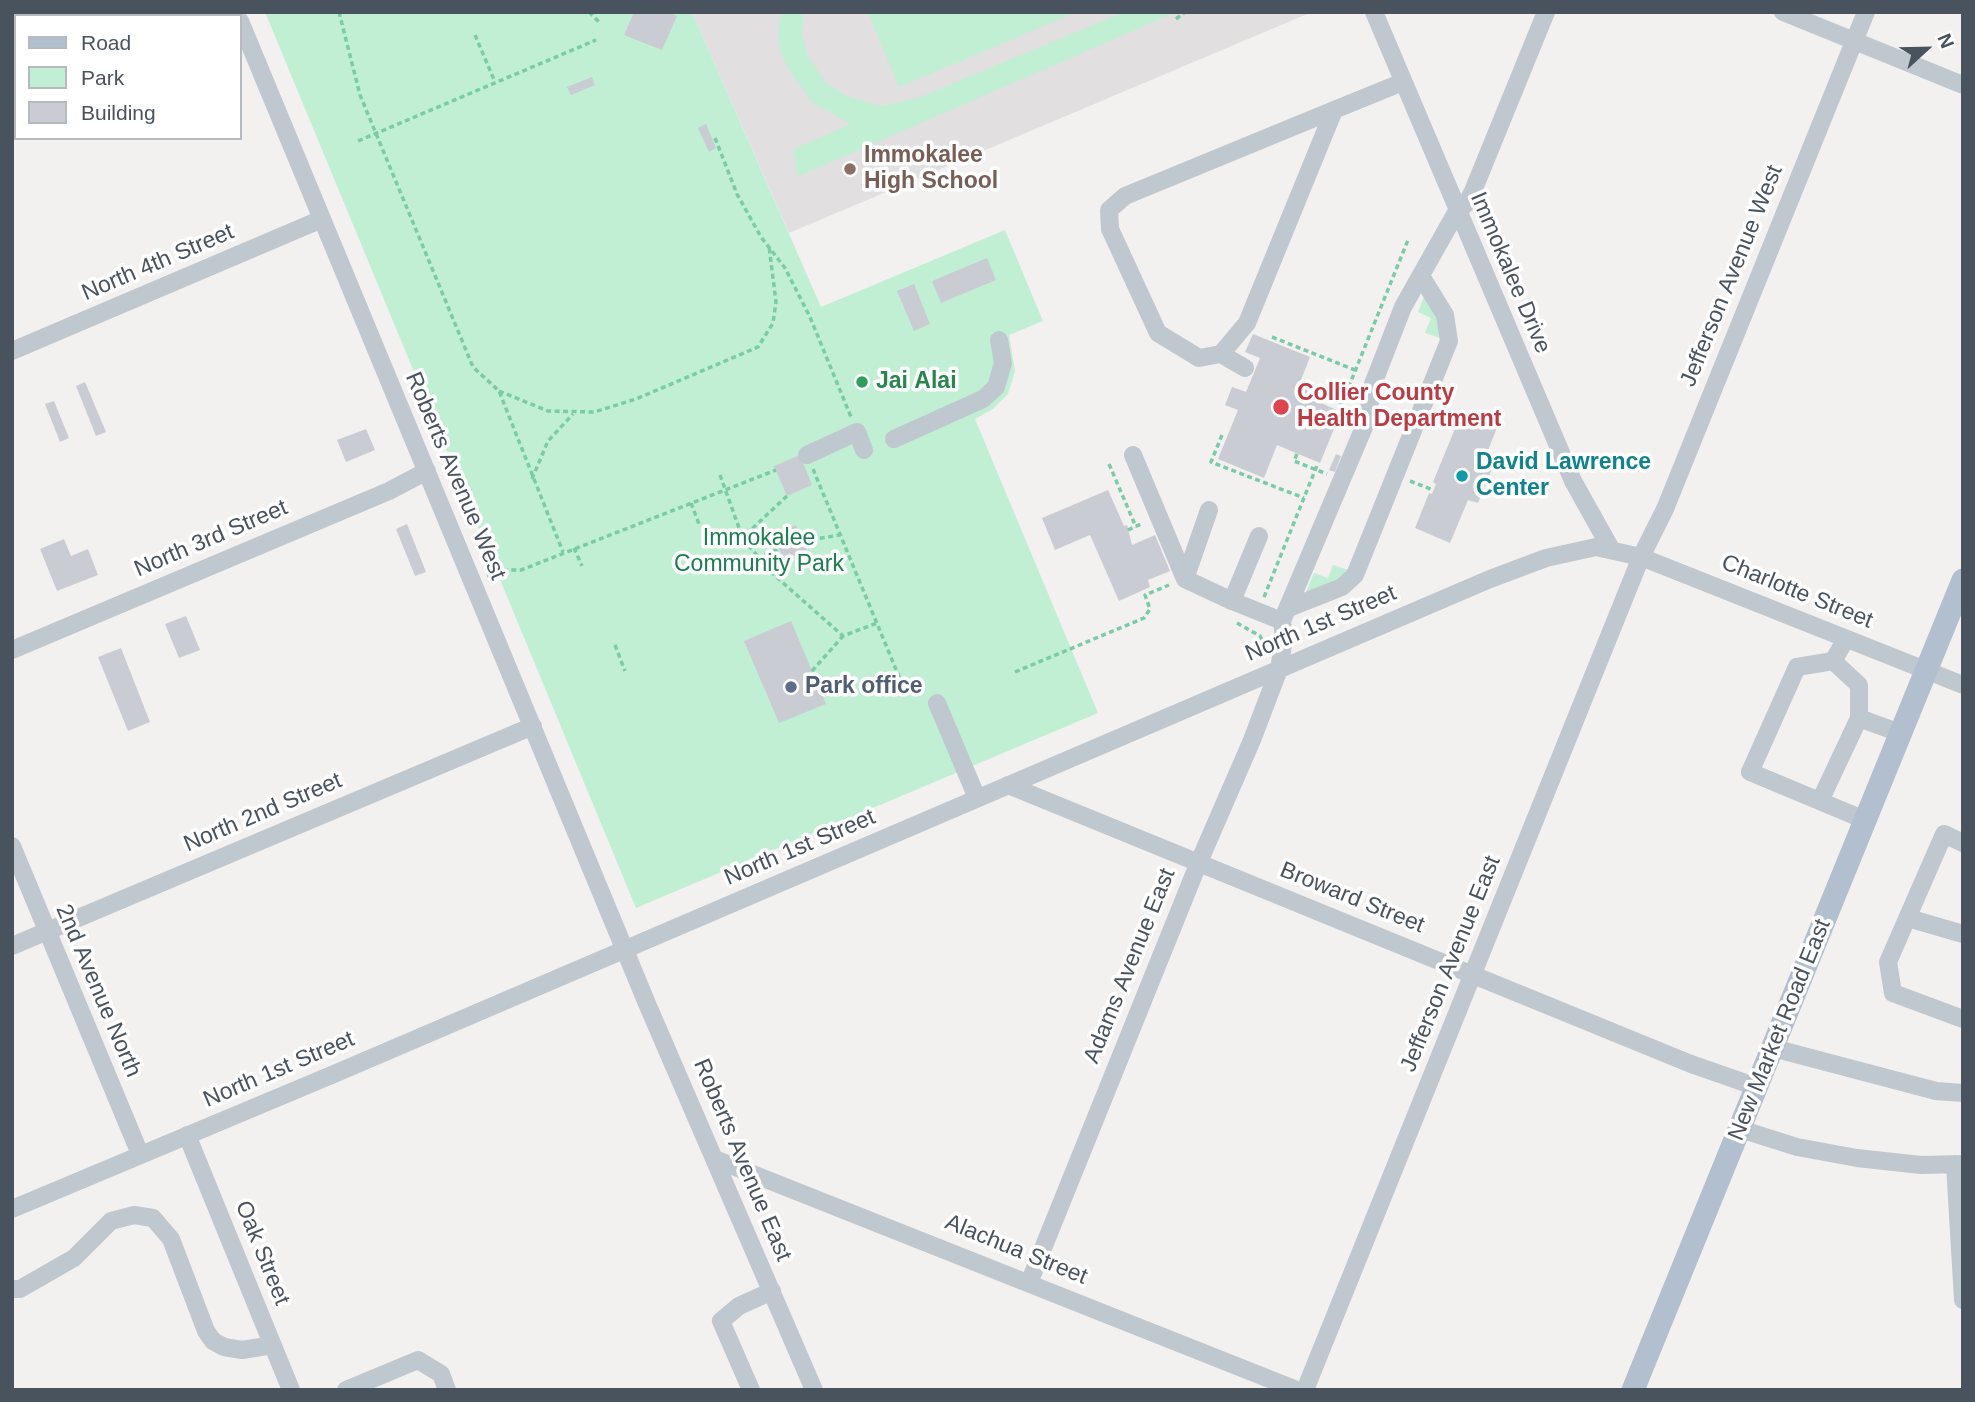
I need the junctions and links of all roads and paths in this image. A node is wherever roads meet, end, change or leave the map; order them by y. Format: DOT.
graph roads {
  1 [pos="339,12"];
  2 [pos="589,12"];
  3 [pos="1187,12"];
  4 [pos="1374,12"];
  5 [pos="1546,12"];
  6 [pos="1783,12"];
  7 [pos="1866,12"];
  8 [pos="1177,18"];
  9 [pos="601,24"];
  10 [pos="242,26"];
  11 [pos="475,35"];
  12 [pos="596,40"];
  13 [pos="1854,41"];
  14 [pos="495,82"];
  15 [pos="1403,82"];
  16 [pos="1963,85"];
  17 [pos="1334,110"];
  18 [pos="376,133"];
  19 [pos="715,138"];
  20 [pos="358,141"];
  21 [pos="1457,211"];
  22 [pos="322,219"];
  23 [pos="1408,240"];
  24 [pos="768,246"];
  25 [pos="1421,276"];
  26 [pos="1272,337"];
  27 [pos="999,340"];
  28 [pos="12,351"];
  29 [pos="1221,355"];
  30 [pos="1245,368"];
  31 [pos="1356,370"];
  32 [pos="499,391"];
  33 [pos="1314,392"];
  34 [pos="1342,403"];
  35 [pos="1339,411"];
  36 [pos="573,414"];
  37 [pos="857,432"];
  38 [pos="1222,435"];
  39 [pos="894,439"];
  40 [pos="864,450"];
  41 [pos="1297,454"];
  42 [pos="1133,455"];
  43 [pos="807,456"];
  44 [pos="1318,463"];
  45 [pos="1109,464"];
  46 [pos="776,470"];
  47 [pos="1315,470"];
  48 [pos="427,471"];
  49 [pos="720,475"];
  50 [pos="532,479"];
  51 [pos="1405,479"];
  52 [pos="725,489"];
  53 [pos="1433,490"];
  54 [pos="787,496"];
  55 [pos="1304,498"];
  56 [pos="691,503"];
  57 [pos="1209,510"];
  58 [pos="1148,521"];
  59 [pos="699,524"];
  60 [pos="1136,527"];
  61 [pos="1128,530"];
  62 [pos="840,535"];
  63 [pos="1259,536"];
  64 [pos="741,539"];
  65 [pos="803,541"];
  66 [pos="574,548"];
  67 [pos="779,549"];
  68 [pos="1611,549"];
  69 [pos="563,552"];
  70 [pos="1641,557"];
  71 [pos="757,558"];
  72 [pos="582,566"];
  73 [pos="485,577"];
  74 [pos="1963,580"];
  75 [pos="1180,581"];
  76 [pos="1254,598"];
  77 [pos="1232,601"];
  78 [pos="1285,614"];
  79 [pos="877,623"];
  80 [pos="1252,631"];
  81 [pos="843,636"];
  82 [pos="1846,639"];
  83 [pos="615,645"];
  84 [pos="1265,646"];
  85 [pos="12,650"];
  86 [pos="1833,661"];
  87 [pos="1279,669"];
  88 [pos="1926,670"];
  89 [pos="625,671"];
  90 [pos="812,671"];
  91 [pos="1015,673"];
  92 [pos="1963,685"];
  93 [pos="907,696"];
  94 [pos="937,703"];
  95 [pos="1860,718"];
  96 [pos="533,726"];
  97 [pos="1900,733"];
  98 [pos="1008,785"];
  99 [pos="977,798"];
  100 [pos="1821,801"];
  101 [pos="1865,820"];
  102 [pos="1963,843"];
  103 [pos="12,846"];
  104 [pos="1199,862"];
  105 [pos="1908,918"];
  106 [pos="47,931"];
  107 [pos="1963,934"];
  108 [pos="12,946"];
  109 [pos="625,950"];
  110 [pos="1473,974"];
  111 [pos="1963,1019"];
  112 [pos="1773,1048"];
  113 [pos="1757,1087"];
  114 [pos="1963,1093"];
  115 [pos="1740,1129"];
  116 [pos="187,1135"];
  117 [pos="140,1154"];
  118 [pos="715,1159"];
  119 [pos="1959,1164"];
  120 [pos="12,1209"];
  121 [pos="1028,1283"];
  122 [pos="12,1289"];
  123 [pos="772,1292"];
  124 [pos="1963,1300"];
  125 [pos="273,1345"];
  126 [pos="291,1390"];
  127 [pos="346,1390"];
  128 [pos="447,1390"];
  129 [pos="751,1390"];
  130 [pos="814,1390"];
  131 [pos="1297,1390"];
  132 [pos="1305,1390"];
  133 [pos="1633,1390"];
  1 -- 18 [label="path"];
  2 -- 9 [label="path"];
  3 -- 8 [label="path"];
  4 -- 15 [label="street, Immokalee Drive"];
  5 -- 21 [label="street"];
  6 -- 13 [label="street"];
  7 -- 13 [label="street, Jefferson Avenue West"];
  10 -- 22 [label="street, Roberts Avenue West"];
  11 -- 14 [label="path"];
  12 -- 14 [label="path"];
  13 -- 16 [label="street"];
  13 -- 70 [label="street, Jefferson Avenue West"];
  14 -- 18 [label="path"];
  15 -- 17 [label="street"];
  15 -- 21 [label="street, Immokalee Drive"];
  17 -- 29 [label="street"];
  17 -- 29 [label="street"];
  18 -- 20 [label="path"];
  18 -- 32 [label="path"];
  19 -- 24 [label="path"];
  21 -- 25 [label="street"];
  21 -- 68 [label="street, Immokalee Drive"];
  22 -- 28 [label="street, North 4th Street"];
  22 -- 48 [label="street, Roberts Avenue West"];
  23 -- 31 [label="path"];
  24 -- 36 [label="path"];
  24 -- 37 [label="path"];
  25 -- 78 [label="street"];
  25 -- 78 [label="street"];
  26 -- 31 [label="path"];
  27 -- 39 [label="street"];
  29 -- 30 [label="street"];
  31 -- 34 [label="path"];
  32 -- 36 [label="path"];
  32 -- 50 [label="path"];
  33 -- 34 [label="path"];
  34 -- 35 [label="path"];
  36 -- 50 [label="path"];
  37 -- 40 [label="street"];
  37 -- 43 [label="street"];
  38 -- 55 [label="path"];
  41 -- 47 [label="path"];
  42 -- 75 [label="street"];
  43 -- 62 [label="path"];
  44 -- 47 [label="path"];
  45 -- 60 [label="path"];
  46 -- 52 [label="path"];
  47 -- 55 [label="path"];
  48 -- 85 [label="street, North 3rd Street"];
  48 -- 96 [label="street, Roberts Avenue West"];
  49 -- 52 [label="path"];
  50 -- 69 [label="path"];
  51 -- 53 [label="path"];
  52 -- 56 [label="path"];
  52 -- 64 [label="path"];
  54 -- 64 [label="path"];
  55 -- 76 [label="path"];
  56 -- 59 [label="path"];
  56 -- 66 [label="path"];
  57 -- 75 [label="street"];
  58 -- 60 [label="path"];
  60 -- 61 [label="path"];
  62 -- 65 [label="path"];
  62 -- 79 [label="path"];
  63 -- 77 [label="street"];
  64 -- 71 [label="path"];
  66 -- 69 [label="path"];
  66 -- 72 [label="path"];
  67 -- 71 [label="path"];
  68 -- 70 [label="street, Charlotte Street"];
  68 -- 87 [label="street, North 1st Street"];
  69 -- 73 [label="path"];
  70 -- 82 [label="street, Charlotte Street"];
  70 -- 110 [label="street, Jefferson Avenue East"];
  71 -- 81 [label="path"];
  74 -- 88 [label="main road, New Market Road East"];
  75 -- 77 [label="street"];
  75 -- 91 [label="path"];
  77 -- 78 [label="street"];
  78 -- 87 [label="street, Adams Avenue East"];
  79 -- 81 [label="path"];
  79 -- 93 [label="path"];
  80 -- 84 [label="path"];
  81 -- 90 [label="path"];
  82 -- 86 [label="street"];
  82 -- 88 [label="street, Charlotte Street"];
  83 -- 89 [label="path"];
  86 -- 95 [label="street"];
  86 -- 100 [label="street"];
  87 -- 98 [label="street, North 1st Street"];
  87 -- 104 [label="street, Adams Avenue East"];
  88 -- 92 [label="street, Charlotte Street"];
  88 -- 97 [label="main road, New Market Road East"];
  94 -- 99 [label="street"];
  95 -- 97 [label="street"];
  95 -- 100 [label="street"];
  96 -- 106 [label="street, North 2nd Street"];
  96 -- 109 [label="street, Roberts Avenue West"];
  97 -- 101 [label="main road, New Market Road East"];
  98 -- 99 [label="street, North 1st Street"];
  98 -- 104 [label="street, Broward Street"];
  99 -- 109 [label="street, North 1st Street"];
  100 -- 101 [label="street"];
  101 -- 112 [label="main road, New Market Road East"];
  102 -- 105 [label="street"];
  103 -- 106 [label="street, 2nd Avenue North"];
  104 -- 110 [label="street, Broward Street"];
  104 -- 121 [label="street, Adams Avenue East"];
  105 -- 107 [label="street"];
  105 -- 111 [label="street"];
  106 -- 108 [label="street, North 2nd Street"];
  106 -- 117 [label="street, 2nd Avenue North"];
  109 -- 116 [label="street, North 1st Street"];
  109 -- 118 [label="street, Roberts Avenue East"];
  110 -- 113 [label="street, Broward Street"];
  110 -- 132 [label="street, Jefferson Avenue East"];
  112 -- 113 [label="main road, New Market Road East"];
  112 -- 114 [label="street"];
  113 -- 115 [label="main road, New Market Road East"];
  115 -- 119 [label="street"];
  115 -- 133 [label="main road, New Market Road East"];
  116 -- 117 [label="street, North 1st Street"];
  116 -- 125 [label="street, Oak Street"];
  117 -- 120 [label="street, North 1st Street"];
  118 -- 121 [label="street, Alachua Street"];
  118 -- 123 [label="street, Roberts Avenue East"];
  119 -- 124 [label="street"];
  121 -- 131 [label="street, Alachua Street"];
  122 -- 125 [label="street"];
  123 -- 129 [label="street"];
  123 -- 130 [label="street, Roberts Avenue East"];
  125 -- 126 [label="street, Oak Street"];
  127 -- 128 [label="street"];
}
